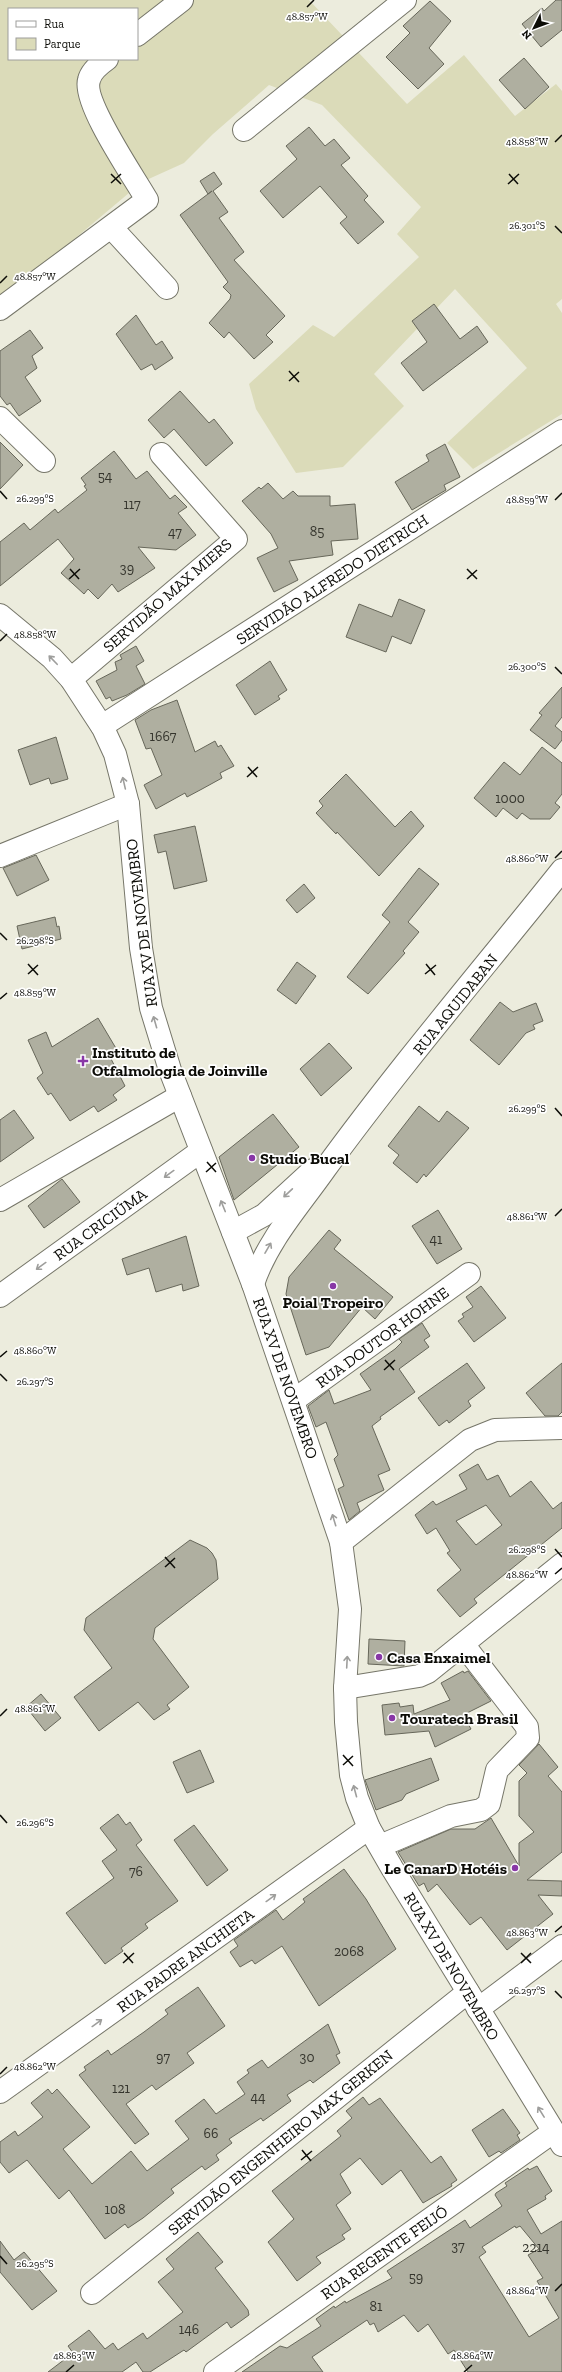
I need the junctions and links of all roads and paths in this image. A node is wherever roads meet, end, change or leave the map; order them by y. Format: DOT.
graph roads {
  1 [pos="182,0"];
  2 [pos="405,0"];
  3 [pos="138,34"];
  4 [pos="106,60"];
  5 [pos="244,130"];
  6 [pos="111,227"];
  7 [pos="167,288"];
  8 [pos="0,309"];
  9 [pos="0,418"];
  10 [pos="562,431"];
  11 [pos="161,454"];
  12 [pos="44,461"];
  13 [pos="0,614"];
  14 [pos="70,679"];
  15 [pos="102,726"];
  16 [pos="128,804"];
  17 [pos="0,856"];
  18 [pos="562,870"];
  19 [pos="180,1096"];
  20 [pos="348,1138"];
  21 [pos="201,1151"];
  22 [pos="3,1196"];
  23 [pos="233,1232"];
  24 [pos="469,1274"];
  25 [pos="253,1284"];
  26 [pos="0,1296"];
  27 [pos="294,1400"];
  28 [pos="562,1428"];
  29 [pos="341,1542"];
  30 [pos="562,1564"];
  31 [pos="463,1644"];
  32 [pos="345,1688"];
  33 [pos="374,1837"];
  34 [pos="562,1946"];
  35 [pos="473,2001"];
  36 [pos="0,2092"];
  37 [pos="558,2138"];
  38 [pos="92,2293"];
  39 [pos="215,2372"];
  1 -- 3 [label="street"];
  2 -- 5 [label="street"];
  4 -- 6 [label="street"];
  6 -- 7 [label="street"];
  6 -- 8 [label="street"];
  9 -- 12 [label="street"];
  10 -- 15 [label="street, SERVIDÃO ALFREDO DIETRICH"];
  11 -- 14 [label="street, SERVIDÃO MAX MIERS"];
  14 -- 13 [label="street, RUA XV DE NOVEMBRO, one-way"];
  14 -- 15 [label="street, RUA XV DE NOVEMBRO"];
  16 -- 15 [label="street, RUA XV DE NOVEMBRO, one-way"];
  16 -- 17 [label="street"];
  19 -- 16 [label="street, RUA XV DE NOVEMBRO, one-way"];
  18 -- 20 [label="street, RUA AQUIDABAN"];
  19 -- 21 [label="street, RUA XV DE NOVEMBRO"];
  19 -- 22 [label="street"];
  20 -- 23 [label="street, RUA AQUIDABAN, one-way"];
  25 -- 20 [label="street, RUA AQUIDABAN, one-way"];
  23 -- 21 [label="street, RUA XV DE NOVEMBRO, one-way"];
  21 -- 26 [label="street, RUA CRICIÚMA, one-way"];
  23 -- 25 [label="street, RUA XV DE NOVEMBRO"];
  24 -- 27 [label="street, RUA DOUTOR HOHNE"];
  25 -- 27 [label="street, RUA XV DE NOVEMBRO"];
  29 -- 27 [label="street, RUA XV DE NOVEMBRO, one-way"];
  28 -- 29 [label="street"];
  32 -- 29 [label="street, RUA XV DE NOVEMBRO, one-way"];
  30 -- 31 [label="street"];
  31 -- 32 [label="street"];
  31 -- 33 [label="street, RUA PADRE ANCHIETA"];
  33 -- 32 [label="street, RUA XV DE NOVEMBRO, one-way"];
  33 -- 35 [label="street, RUA XV DE NOVEMBRO"];
  36 -- 33 [label="street, RUA PADRE ANCHIETA, one-way"];
  34 -- 35 [label="street, SERVIDÃO ENGENHEIRO MAX GERKEN"];
  37 -- 35 [label="street, RUA XV DE NOVEMBRO, one-way"];
  35 -- 38 [label="street, SERVIDÃO ENGENHEIRO MAX GERKEN"];
  37 -- 39 [label="street, RUA REGENTE FEIJÓ"];
}
